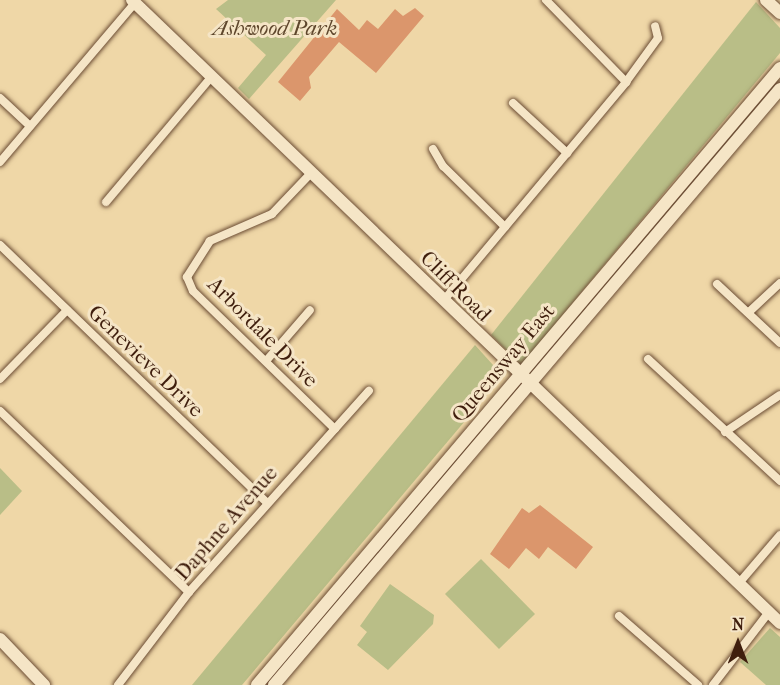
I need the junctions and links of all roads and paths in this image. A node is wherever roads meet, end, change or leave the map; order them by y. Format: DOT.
graph roads {
  1 [pos="546,0"];
  2 [pos="766,0"];
  3 [pos="134,1"];
  4 [pos="780,14"];
  5 [pos="655,26"];
  6 [pos="780,68"];
  7 [pos="212,76"];
  8 [pos="626,82"];
  9 [pos="780,89"];
  10 [pos="0,98"];
  11 [pos="513,103"];
  12 [pos="30,126"];
  13 [pos="433,149"];
  14 [pos="567,153"];
  15 [pos="0,162"];
  16 [pos="312,172"];
  17 [pos="106,202"];
  18 [pos="506,227"];
  19 [pos="0,245"];
  20 [pos="780,283"];
  21 [pos="717,284"];
  22 [pos="444,300"];
  23 [pos="67,310"];
  24 [pos="310,310"];
  25 [pos="749,312"];
  26 [pos="780,343"];
  27 [pos="648,359"];
  28 [pos="266,361"];
  29 [pos="518,376"];
  30 [pos="0,380"];
  31 [pos="528,386"];
  32 [pos="369,390"];
  33 [pos="780,395"];
  34 [pos="0,411"];
  35 [pos="335,429"];
  36 [pos="725,432"];
  37 [pos="780,481"];
  38 [pos="267,503"];
  39 [pos="780,535"];
  40 [pos="739,583"];
  41 [pos="189,592"];
  42 [pos="769,612"];
  43 [pos="619,616"];
  44 [pos="780,623"];
  45 [pos="0,639"];
  46 [pos="44,685"];
  47 [pos="118,685"];
  48 [pos="257,685"];
  49 [pos="274,685"];
  50 [pos="698,685"];
  51 [pos="713,685"];
  1 -- 8 [label="street"];
  2 -- 4 [label="main road"];
  3 -- 7 [label="main road, Cliff Road"];
  3 -- 12 [label="street"];
  5 -- 8 [label="street"];
  6 -- 29 [label="main road, Queensway East"];
  7 -- 16 [label="main road, Cliff Road"];
  7 -- 17 [label="street"];
  8 -- 14 [label="street"];
  9 -- 31 [label="main road, Queensway East"];
  10 -- 12 [label="street"];
  11 -- 14 [label="street"];
  12 -- 15 [label="street"];
  13 -- 18 [label="street"];
  14 -- 18 [label="street"];
  16 -- 22 [label="main road, Cliff Road"];
  16 -- 28 [label="street, Arbordale Drive"];
  18 -- 22 [label="street"];
  19 -- 23 [label="street, Genevieve Drive"];
  20 -- 25 [label="street"];
  21 -- 25 [label="street"];
  22 -- 29 [label="main road, Cliff Road"];
  23 -- 30 [label="street"];
  23 -- 38 [label="street, Genevieve Drive"];
  24 -- 28 [label="street"];
  25 -- 26 [label="street"];
  27 -- 36 [label="street"];
  28 -- 35 [label="street, Arbordale Drive"];
  29 -- 31 [label="main road, Cliff Road"];
  29 -- 48 [label="main road, Queensway East"];
  31 -- 40 [label="main road, Cliff Road"];
  31 -- 49 [label="main road, Queensway East"];
  32 -- 35 [label="street, Daphne Avenue"];
  33 -- 36 [label="street"];
  34 -- 41 [label="street"];
  35 -- 38 [label="street, Daphne Avenue"];
  36 -- 37 [label="street"];
  38 -- 41 [label="street, Daphne Avenue"];
  39 -- 40 [label="street"];
  40 -- 42 [label="main road, Cliff Road"];
  41 -- 47 [label="street, Daphne Avenue"];
  42 -- 44 [label="main road, Cliff Road"];
  42 -- 51 [label="street"];
  43 -- 50 [label="street"];
  45 -- 46 [label="main road"];
}
